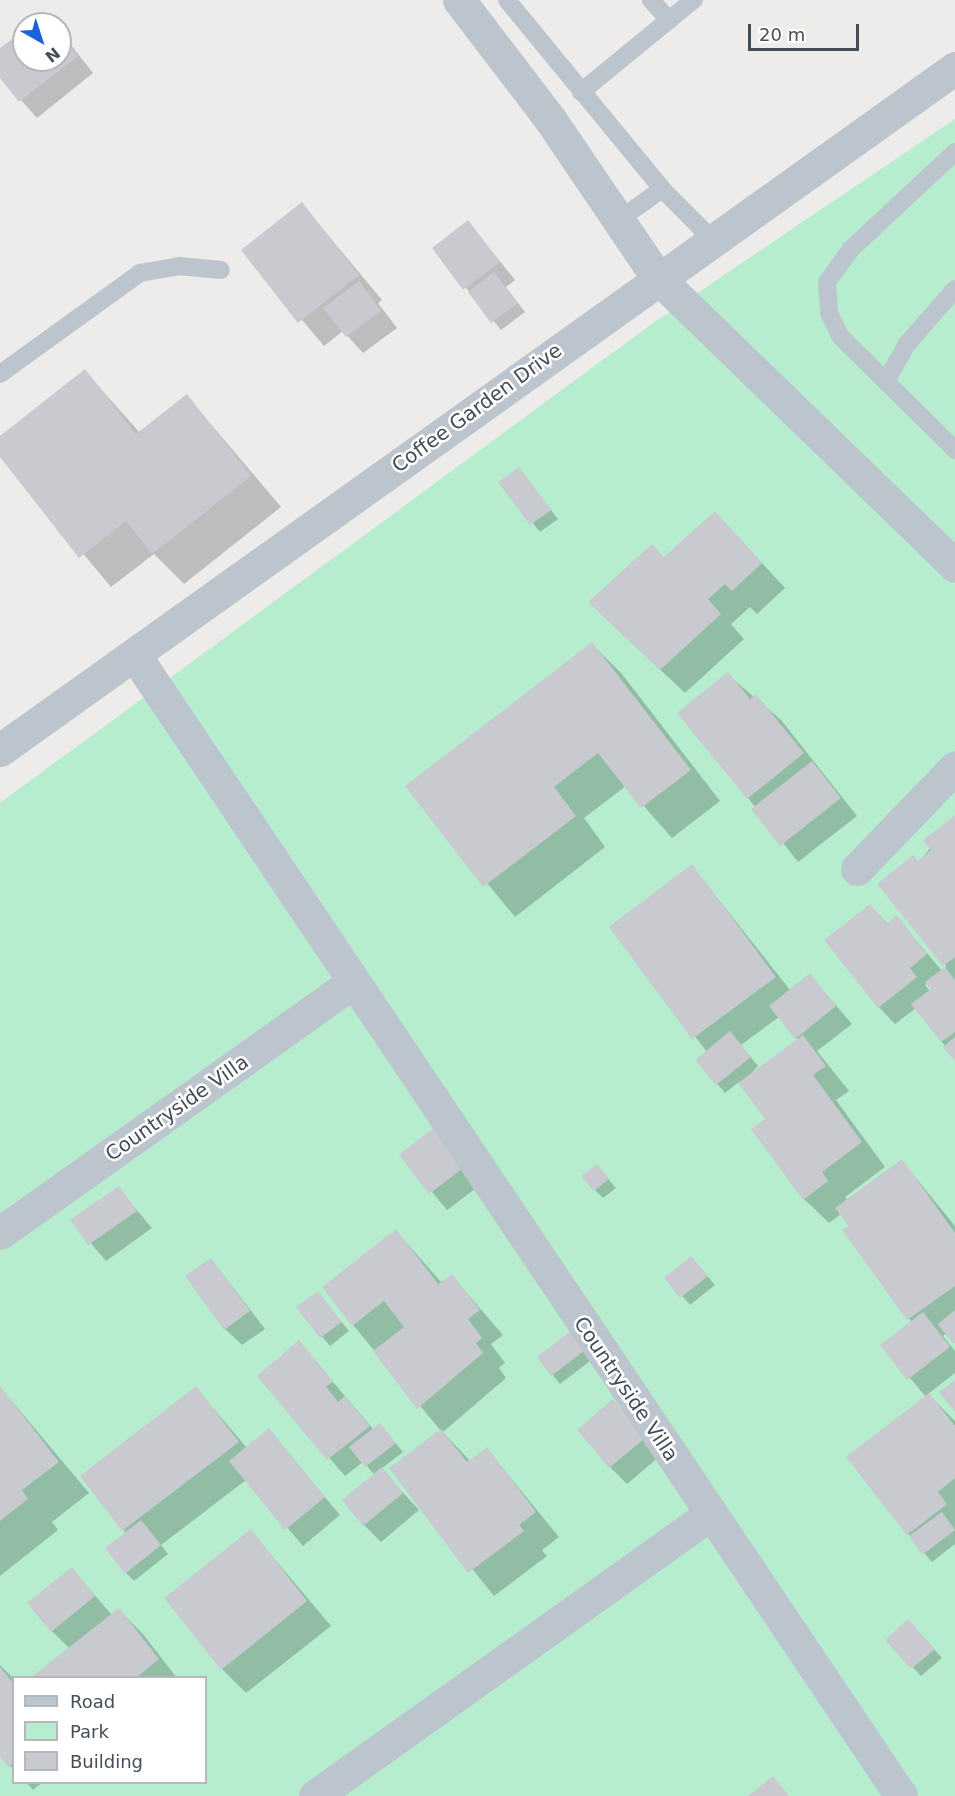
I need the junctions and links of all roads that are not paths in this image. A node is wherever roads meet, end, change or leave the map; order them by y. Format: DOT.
graph roads {
  1 [pos="459,0"];
  2 [pos="507,0"];
  3 [pos="651,0"];
  4 [pos="694,0"];
  5 [pos="669,21"];
  6 [pos="955,68"];
  7 [pos="581,92"];
  8 [pos="955,153"];
  9 [pos="662,189"];
  10 [pos="619,220"];
  11 [pos="711,238"];
  12 [pos="221,270"];
  13 [pos="657,277"];
  14 [pos="955,289"];
  15 [pos="0,374"];
  16 [pos="886,381"];
  17 [pos="955,450"];
  18 [pos="955,566"];
  19 [pos="136,657"];
  20 [pos="3,742"];
  21 [pos="955,767"];
  22 [pos="856,869"];
  23 [pos="353,982"];
  24 [pos="0,1233"];
  25 [pos="710,1514"];
  26 [pos="315,1796"];
  27 [pos="900,1796"];
  1 -- 10 [label="street"];
  2 -- 7 [label="lane"];
  3 -- 5 [label="lane"];
  4 -- 5 [label="lane"];
  5 -- 7 [label="lane"];
  6 -- 11 [label="street, Coffee Garden Drive"];
  7 -- 9 [label="lane"];
  8 -- 16 [label="lane"];
  9 -- 10 [label="lane"];
  9 -- 11 [label="lane"];
  10 -- 13 [label="street"];
  11 -- 13 [label="street, Coffee Garden Drive"];
  12 -- 15 [label="lane"];
  13 -- 18 [label="street"];
  13 -- 19 [label="street, Coffee Garden Drive"];
  14 -- 16 [label="lane"];
  16 -- 17 [label="lane"];
  19 -- 20 [label="street, Coffee Garden Drive"];
  19 -- 23 [label="street, Countryside Villa"];
  21 -- 22 [label="street"];
  23 -- 24 [label="street, Countryside Villa"];
  23 -- 25 [label="street, Countryside Villa"];
  25 -- 26 [label="street"];
  25 -- 27 [label="street, Countryside Villa"];
}
